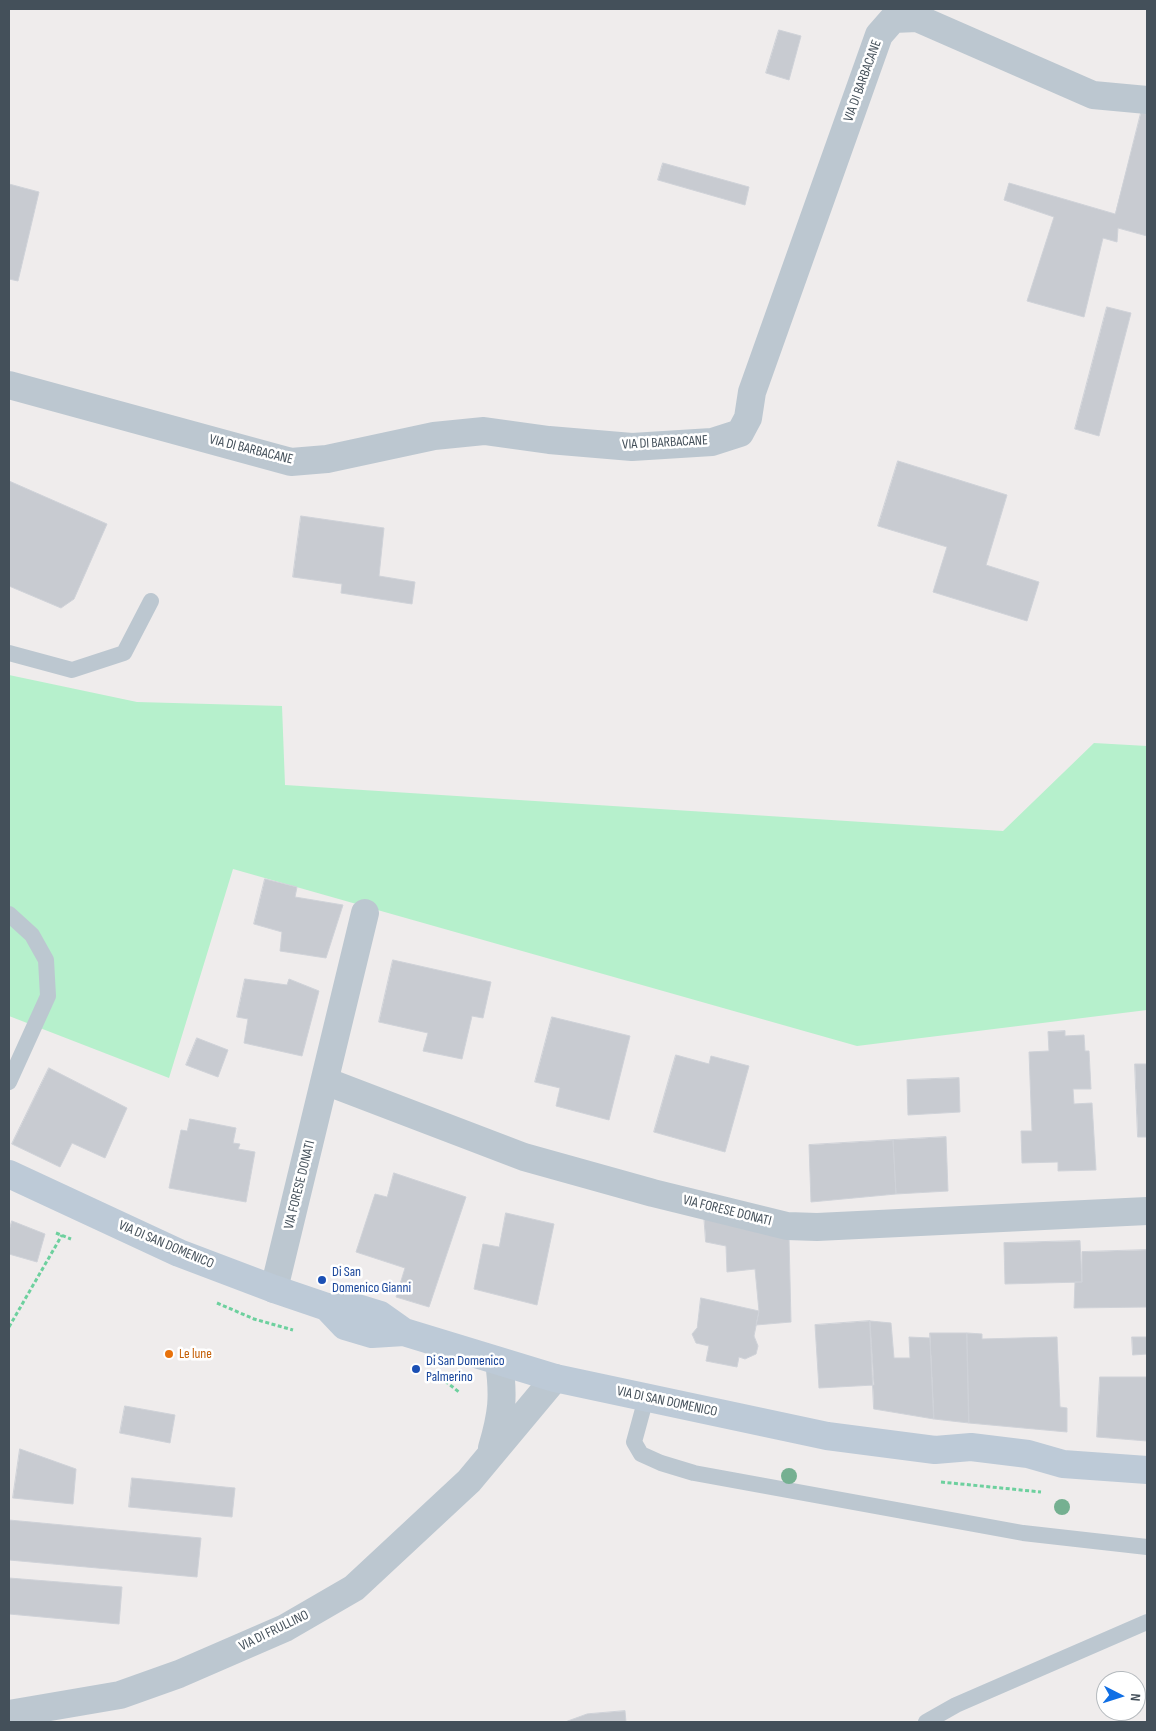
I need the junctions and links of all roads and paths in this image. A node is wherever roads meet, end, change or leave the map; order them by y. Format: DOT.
graph roads {
  1 [pos="1147,100"];
  2 [pos="9,385"];
  3 [pos="151,601"];
  4 [pos="9,653"];
  5 [pos="365,913"];
  6 [pos="9,914"];
  7 [pos="325,1081"];
  8 [pos="9,1082"];
  9 [pos="9,1174"];
  10 [pos="1147,1211"];
  11 [pos="62,1236"];
  12 [pos="274,1289"];
  13 [pos="9,1327"];
  14 [pos="498,1362"];
  15 [pos="555,1378"];
  16 [pos="646,1398"];
  17 [pos="489,1456"];
  18 [pos="1147,1470"];
  19 [pos="1147,1547"];
  20 [pos="1147,1622"];
  21 [pos="9,1714"];
  22 [pos="926,1722"];
  1 -- 2 [label="street, VIA DI BARBACANE"];
  3 -- 4 [label="lane"];
  5 -- 7 [label="street, VIA FORESE DONATI"];
  6 -- 8 [label="lane"];
  7 -- 10 [label="street, VIA FORESE DONATI"];
  7 -- 12 [label="street, VIA FORESE DONATI"];
  9 -- 12 [label="main road, VIA DI SAN DOMENICO"];
  11 -- 13 [label="path"];
  12 -- 14 [label="main road, VIA DI SAN DOMENICO"];
  14 -- 15 [label="main road, VIA DI SAN DOMENICO"];
  14 -- 17 [label="street, VIA DI FRULLINO"];
  15 -- 16 [label="main road, VIA DI SAN DOMENICO"];
  15 -- 17 [label="street, VIA DI FRULLINO"];
  16 -- 18 [label="main road, VIA DI SAN DOMENICO"];
  16 -- 19 [label="lane"];
  17 -- 21 [label="street, VIA DI FRULLINO"];
  20 -- 22 [label="lane"];
}
